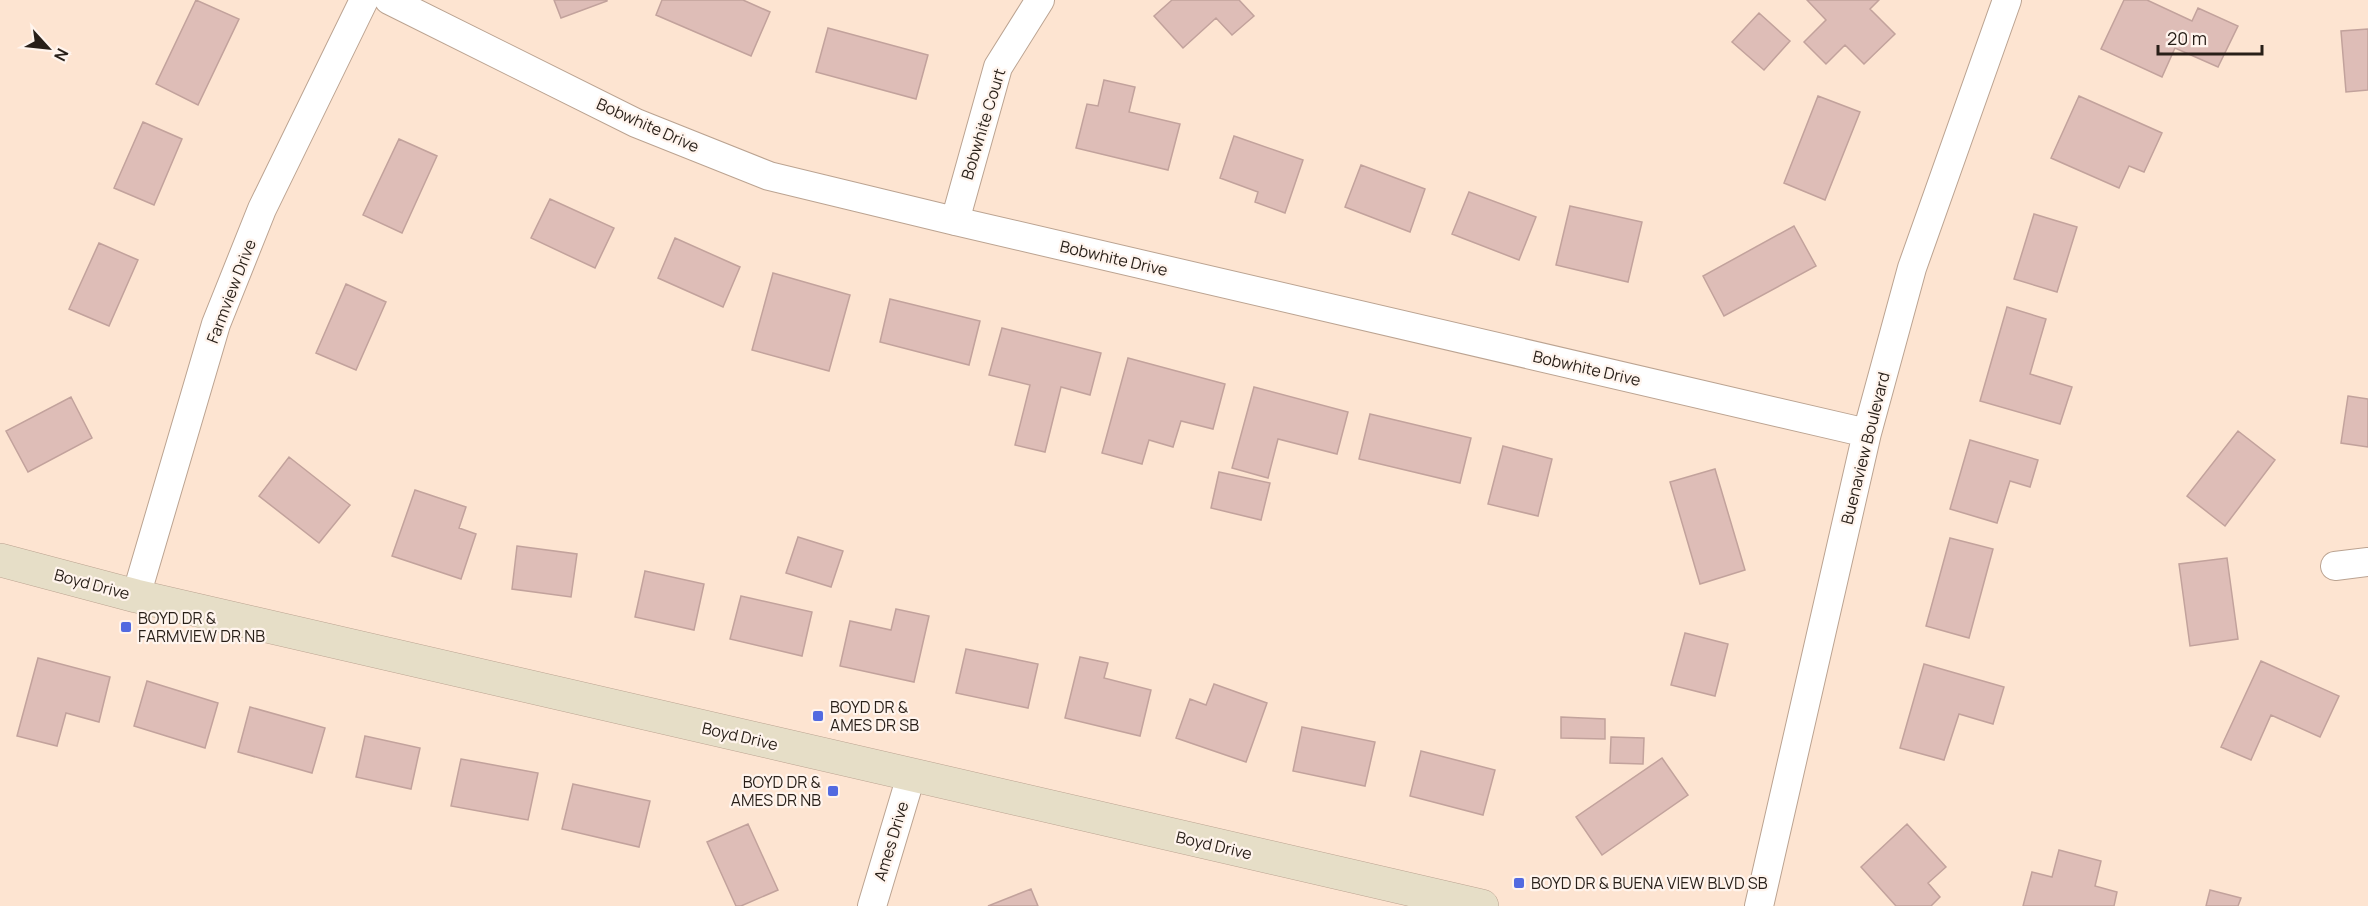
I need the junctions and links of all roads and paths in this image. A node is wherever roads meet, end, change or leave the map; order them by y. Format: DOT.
graph roads {
  1 [pos="363,0"];
  2 [pos="389,0"];
  3 [pos="1040,0"];
  4 [pos="2007,0"];
  5 [pos="955,222"];
  6 [pos="1867,433"];
  7 [pos="0,560"];
  8 [pos="2368,562"];
  9 [pos="2335,566"];
  10 [pos="136,596"];
  11 [pos="911,776"];
  12 [pos="872,906"];
  13 [pos="1482,906"];
  14 [pos="1759,906"];
  1 -- 10 [label="street, Farmview Drive"];
  2 -- 5 [label="street, Bobwhite Drive"];
  3 -- 5 [label="street, Bobwhite Court"];
  4 -- 6 [label="street, Buenaview Boulevard"];
  5 -- 6 [label="street, Bobwhite Drive"];
  6 -- 14 [label="street, Buenaview Boulevard"];
  7 -- 10 [label="street, Boyd Drive"];
  8 -- 9 [label="street"];
  10 -- 11 [label="street, Boyd Drive"];
  11 -- 12 [label="street, Ames Drive"];
  11 -- 13 [label="street, Boyd Drive"];
}
